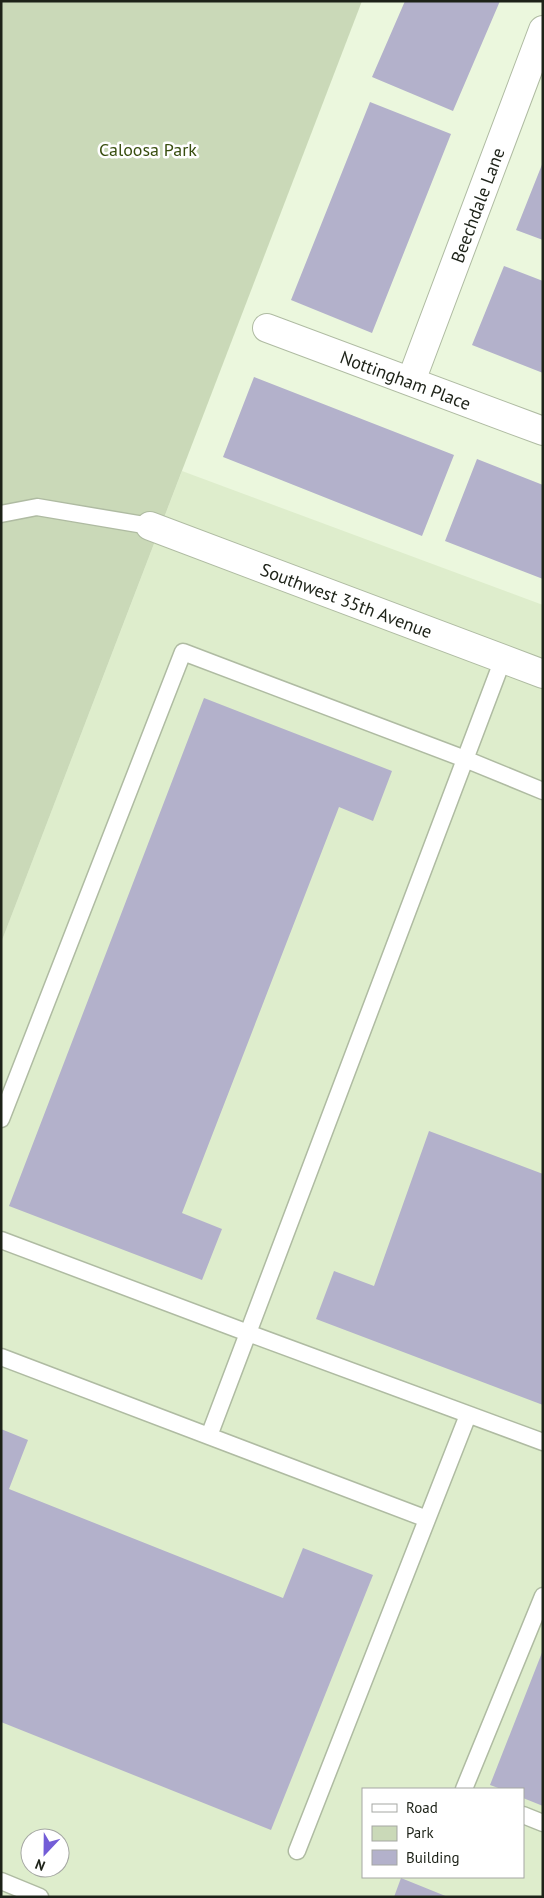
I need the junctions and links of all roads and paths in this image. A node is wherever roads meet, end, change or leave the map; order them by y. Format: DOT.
graph roads {
  1 [pos="543,30"];
  2 [pos="532,90"];
  3 [pos="267,328"];
  4 [pos="411,382"];
  5 [pos="543,431"];
  6 [pos="1,514"];
  7 [pos="150,526"];
  8 [pos="503,659"];
  9 [pos="543,674"];
  10 [pos="465,760"];
  11 [pos="543,791"];
  12 [pos="1,1118"];
  13 [pos="1,1240"];
  14 [pos="248,1333"];
  15 [pos="1,1357"];
  16 [pos="468,1415"];
  17 [pos="209,1436"];
  18 [pos="543,1442"];
  19 [pos="427,1519"];
  20 [pos="543,1596"];
  21 [pos="464,1788"];
  22 [pos="524,1815"];
  23 [pos="543,1823"];
  24 [pos="297,1851"];
  25 [pos="1,1881"];
  26 [pos="40,1897"];
  1 -- 2 [label="street, Beechdale Lane"];
  2 -- 4 [label="street, Beechdale Lane"];
  3 -- 4 [label="street, Nottingham Place"];
  4 -- 5 [label="street, Nottingham Place"];
  6 -- 7 [label="lane"];
  7 -- 8 [label="street, Southwest 35th Avenue"];
  8 -- 9 [label="street, Southwest 35th Avenue"];
  8 -- 10 [label="lane"];
  10 -- 11 [label="lane"];
  10 -- 12 [label="lane"];
  10 -- 14 [label="lane"];
  13 -- 14 [label="lane"];
  14 -- 16 [label="lane"];
  14 -- 17 [label="lane"];
  15 -- 17 [label="lane"];
  16 -- 18 [label="lane"];
  16 -- 19 [label="lane"];
  17 -- 19 [label="lane"];
  19 -- 24 [label="lane"];
  20 -- 21 [label="lane"];
  22 -- 23 [label="lane"];
  25 -- 26 [label="lane"];
}
